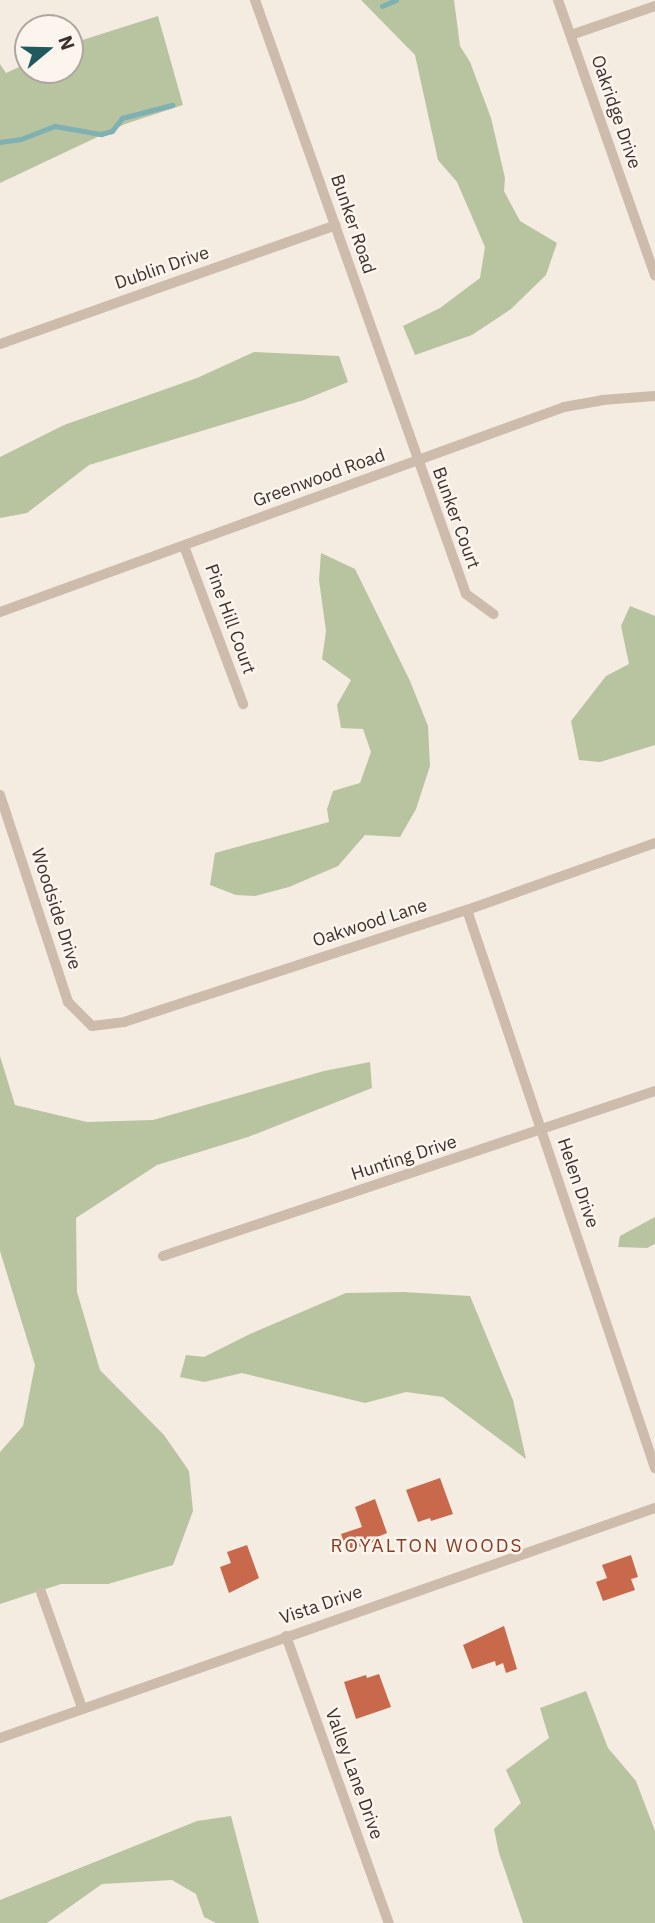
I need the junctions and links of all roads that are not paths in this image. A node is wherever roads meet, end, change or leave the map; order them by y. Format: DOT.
graph roads {
  1 [pos="255,0"];
  2 [pos="558,0"];
  3 [pos="655,6"];
  4 [pos="571,36"];
  5 [pos="336,225"];
  6 [pos="655,275"];
  7 [pos="0,344"];
  8 [pos="655,396"];
  9 [pos="417,461"];
  10 [pos="184,546"];
  11 [pos="0,612"];
  12 [pos="494,614"];
  13 [pos="243,704"];
  14 [pos="0,795"];
  15 [pos="655,843"];
  16 [pos="467,910"];
  17 [pos="92,1026"];
  18 [pos="655,1091"];
  19 [pos="542,1130"];
  20 [pos="163,1256"];
  21 [pos="655,1468"];
  22 [pos="655,1508"];
  23 [pos="41,1592"];
  24 [pos="286,1636"];
  25 [pos="82,1708"];
  26 [pos="0,1738"];
  27 [pos="389,1923"];
  1 -- 5 [label="street, Bunker Road"];
  2 -- 4 [label="street, Oakridge Drive"];
  3 -- 4 [label="street"];
  4 -- 6 [label="street, Oakridge Drive"];
  5 -- 7 [label="street, Dublin Drive"];
  5 -- 9 [label="street, Bunker Road"];
  8 -- 9 [label="street, Greenwood Road"];
  9 -- 10 [label="street, Greenwood Road"];
  9 -- 12 [label="street, Bunker Court"];
  10 -- 11 [label="street, Greenwood Road"];
  10 -- 13 [label="street, Pine Hill Court"];
  14 -- 17 [label="street, Woodside Drive"];
  15 -- 16 [label="street, Oakwood Lane"];
  16 -- 17 [label="street, Oakwood Lane"];
  16 -- 19 [label="street, Helen Drive"];
  18 -- 19 [label="street, Hunting Drive"];
  19 -- 20 [label="street, Hunting Drive"];
  19 -- 21 [label="street, Helen Drive"];
  22 -- 24 [label="street, Vista Drive"];
  23 -- 25 [label="street"];
  24 -- 25 [label="street, Vista Drive"];
  24 -- 27 [label="street, Valley Lane Drive"];
  25 -- 26 [label="street, Vista Drive"];
}
